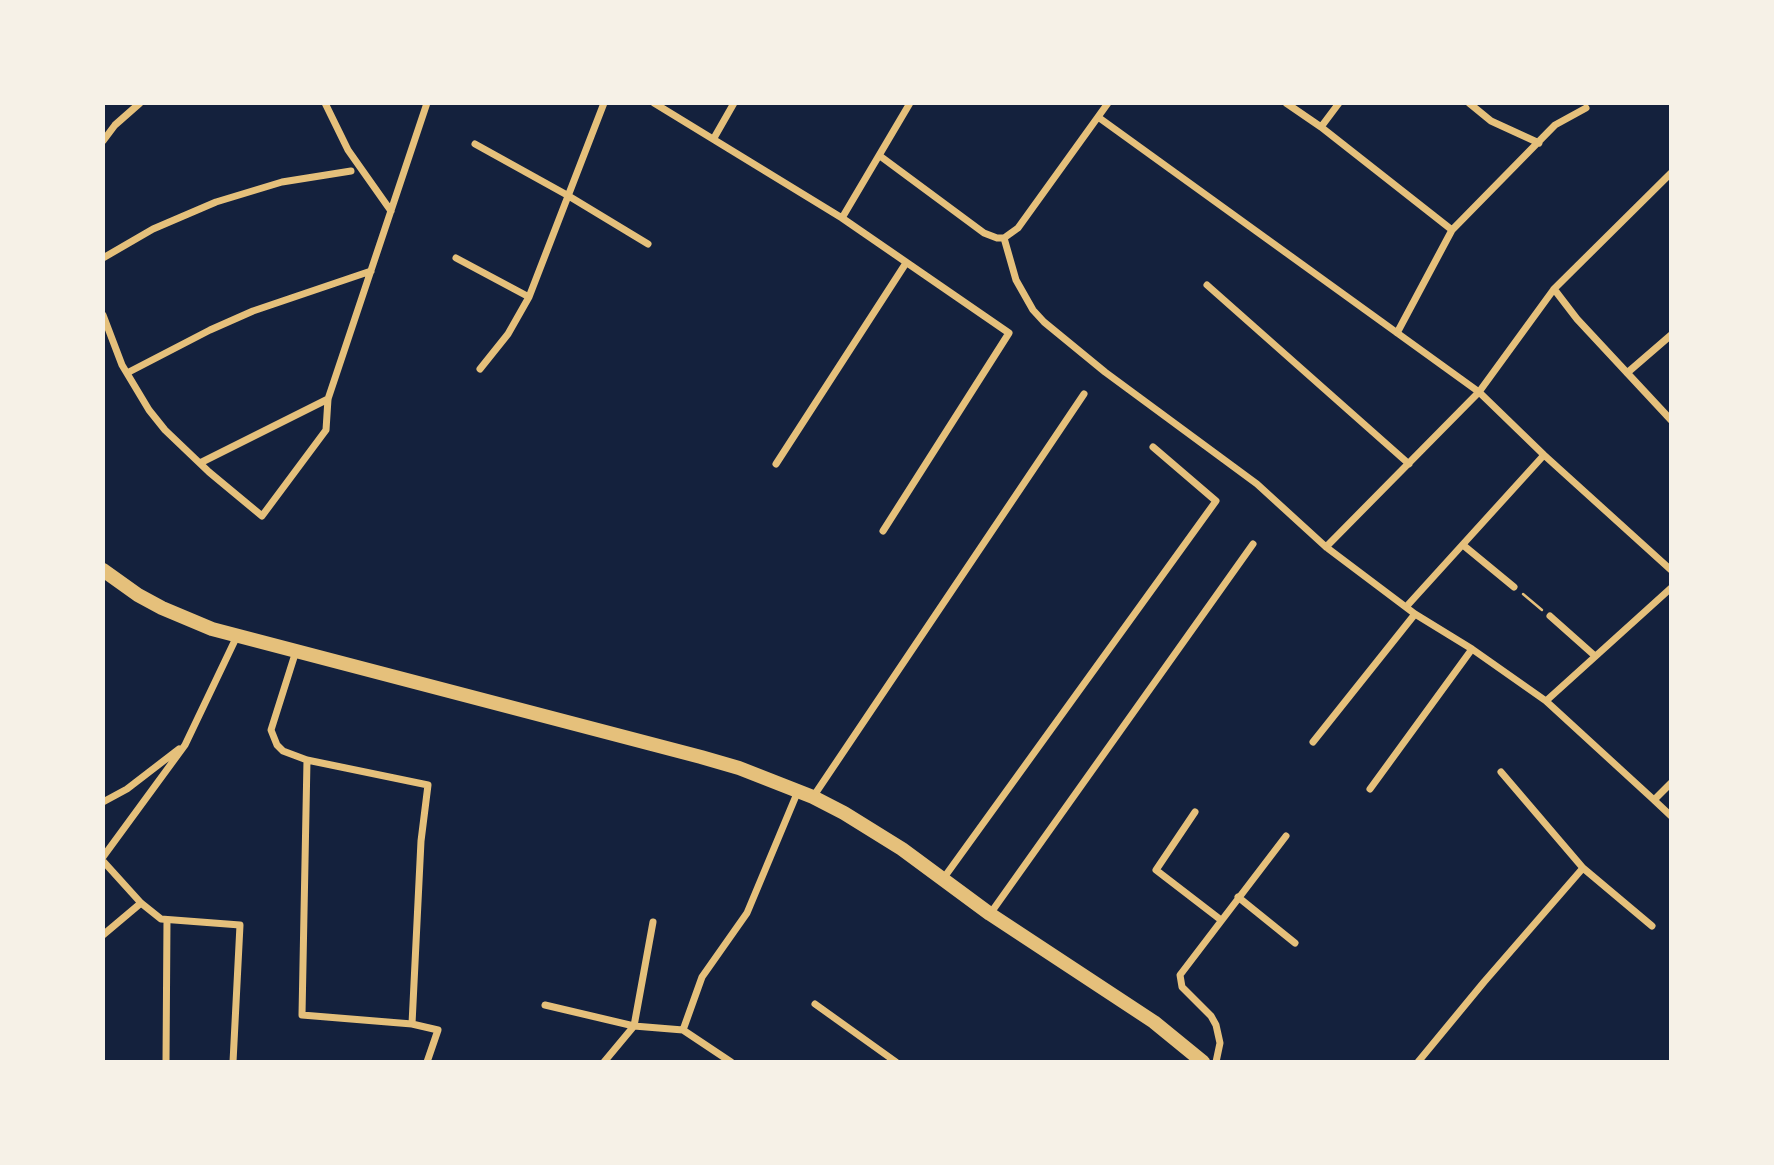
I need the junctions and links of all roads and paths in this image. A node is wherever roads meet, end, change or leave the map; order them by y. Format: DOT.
graph roads {
  1 [pos="140,103"];
  2 [pos="325,103"];
  3 [pos="427,103"];
  4 [pos="604,103"];
  5 [pos="654,103"];
  6 [pos="734,103"];
  7 [pos="910,103"];
  8 [pos="1108,103"];
  9 [pos="1286,103"];
  10 [pos="1339,103"];
  11 [pos="1469,103"];
  12 [pos="1586,108"];
  13 [pos="1098,117"];
  14 [pos="1321,127"];
  15 [pos="714,138"];
  16 [pos="103,141"];
  17 [pos="1539,143"];
  18 [pos="475,144"];
  19 [pos="880,156"];
  20 [pos="351,171"];
  21 [pos="1671,173"];
  22 [pos="567,195"];
  23 [pos="391,211"];
  24 [pos="842,218"];
  25 [pos="1452,230"];
  26 [pos="1004,238"];
  27 [pos="648,244"];
  28 [pos="103,258"];
  29 [pos="456,258"];
  30 [pos="906,263"];
  31 [pos="371,271"];
  32 [pos="1207,285"];
  33 [pos="1554,289"];
  34 [pos="529,297"];
  35 [pos="103,315"];
  36 [pos="1397,333"];
  37 [pos="1671,335"];
  38 [pos="480,369"];
  39 [pos="127,373"];
  40 [pos="1627,373"];
  41 [pos="1479,392"];
  42 [pos="1084,394"];
  43 [pos="328,399"];
  44 [pos="1671,420"];
  45 [pos="1153,447"];
  46 [pos="1544,455"];
  47 [pos="200,464"];
  48 [pos="776,464"];
  49 [pos="1409,464"];
  50 [pos="883,531"];
  51 [pos="1253,544"];
  52 [pos="1464,545"];
  53 [pos="1326,547"];
  54 [pos="103,569"];
  55 [pos="1671,570"];
  56 [pos="1514,587"];
  57 [pos="1671,589"];
  58 [pos="1406,607"];
  59 [pos="1415,614"];
  60 [pos="1550,616"];
  61 [pos="237,635"];
  62 [pos="1472,649"];
  63 [pos="296,651"];
  64 [pos="1595,656"];
  65 [pos="1546,701"];
  66 [pos="1313,742"];
  67 [pos="185,745"];
  68 [pos="307,760"];
  69 [pos="1501,772"];
  70 [pos="1671,783"];
  71 [pos="1370,789"];
  72 [pos="798,791"];
  73 [pos="813,797"];
  74 [pos="1654,800"];
  75 [pos="103,802"];
  76 [pos="1195,811"];
  77 [pos="1671,816"];
  78 [pos="1286,836"];
  79 [pos="103,859"];
  80 [pos="1583,868"];
  81 [pos="943,878"];
  82 [pos="1238,897"];
  83 [pos="141,903"];
  84 [pos="990,914"];
  85 [pos="1221,919"];
  86 [pos="167,920"];
  87 [pos="653,922"];
  88 [pos="1652,926"];
  89 [pos="103,935"];
  90 [pos="1296,943"];
  91 [pos="815,1004"];
  92 [pos="545,1005"];
  93 [pos="412,1024"];
  94 [pos="634,1026"];
  95 [pos="684,1030"];
  96 [pos="166,1062"];
  97 [pos="233,1062"];
  98 [pos="427,1062"];
  99 [pos="604,1062"];
  100 [pos="731,1062"];
  101 [pos="896,1062"];
  102 [pos="1203,1062"];
  103 [pos="1216,1062"];
  104 [pos="1418,1062"];
  1 -- 16 [label="street"];
  2 -- 23 [label="street"];
  3 -- 23 [label="street"];
  4 -- 22 [label="street"];
  5 -- 15 [label="street"];
  6 -- 15 [label="street"];
  7 -- 19 [label="street"];
  8 -- 13 [label="street"];
  9 -- 14 [label="street"];
  10 -- 14 [label="street"];
  11 -- 17 [label="street"];
  12 -- 17 [label="street"];
  13 -- 26 [label="street"];
  13 -- 36 [label="street"];
  14 -- 25 [label="street"];
  15 -- 24 [label="street"];
  17 -- 25 [label="street"];
  18 -- 22 [label="street"];
  19 -- 24 [label="street"];
  19 -- 26 [label="street"];
  20 -- 28 [label="street"];
  21 -- 33 [label="street"];
  22 -- 27 [label="street"];
  22 -- 34 [label="street"];
  23 -- 31 [label="street"];
  24 -- 30 [label="street"];
  25 -- 36 [label="street"];
  26 -- 53 [label="street"];
  29 -- 34 [label="street"];
  30 -- 48 [label="street"];
  30 -- 50 [label="street"];
  31 -- 39 [label="street"];
  31 -- 43 [label="street"];
  32 -- 49 [label="street"];
  33 -- 40 [label="street"];
  33 -- 41 [label="street"];
  34 -- 38 [label="street"];
  35 -- 39 [label="street"];
  36 -- 41 [label="street"];
  37 -- 40 [label="street"];
  39 -- 47 [label="street"];
  40 -- 44 [label="street"];
  41 -- 46 [label="street"];
  41 -- 49 [label="street"];
  42 -- 73 [label="street"];
  43 -- 47 [label="street"];
  43 -- 47 [label="street"];
  45 -- 81 [label="street"];
  46 -- 52 [label="street"];
  46 -- 55 [label="street"];
  49 -- 53 [label="street"];
  51 -- 84 [label="street"];
  52 -- 56 [label="street"];
  52 -- 58 [label="street"];
  53 -- 58 [label="street"];
  54 -- 61 [label="main road"];
  56 -- 60 [label="path"];
  57 -- 64 [label="street"];
  58 -- 59 [label="street"];
  59 -- 62 [label="street"];
  59 -- 66 [label="street"];
  60 -- 64 [label="street"];
  61 -- 63 [label="main road"];
  61 -- 67 [label="street"];
  62 -- 65 [label="street"];
  62 -- 71 [label="street"];
  63 -- 68 [label="street"];
  63 -- 72 [label="main road"];
  64 -- 65 [label="street"];
  65 -- 74 [label="street"];
  67 -- 75 [label="street"];
  67 -- 79 [label="street"];
  68 -- 93 [label="street"];
  68 -- 93 [label="street"];
  69 -- 80 [label="street"];
  70 -- 74 [label="street"];
  72 -- 73 [label="main road"];
  72 -- 95 [label="street"];
  73 -- 81 [label="main road"];
  74 -- 77 [label="street"];
  76 -- 85 [label="street"];
  78 -- 82 [label="street"];
  79 -- 83 [label="street"];
  80 -- 88 [label="street"];
  80 -- 104 [label="street"];
  81 -- 84 [label="main road"];
  82 -- 85 [label="street"];
  82 -- 90 [label="street"];
  83 -- 86 [label="street"];
  83 -- 89 [label="street"];
  84 -- 102 [label="main road"];
  85 -- 103 [label="street"];
  86 -- 96 [label="street"];
  86 -- 97 [label="street"];
  87 -- 94 [label="street"];
  91 -- 101 [label="street"];
  92 -- 94 [label="street"];
  93 -- 98 [label="street"];
  94 -- 95 [label="street"];
  94 -- 99 [label="street"];
  95 -- 100 [label="street"];
}
